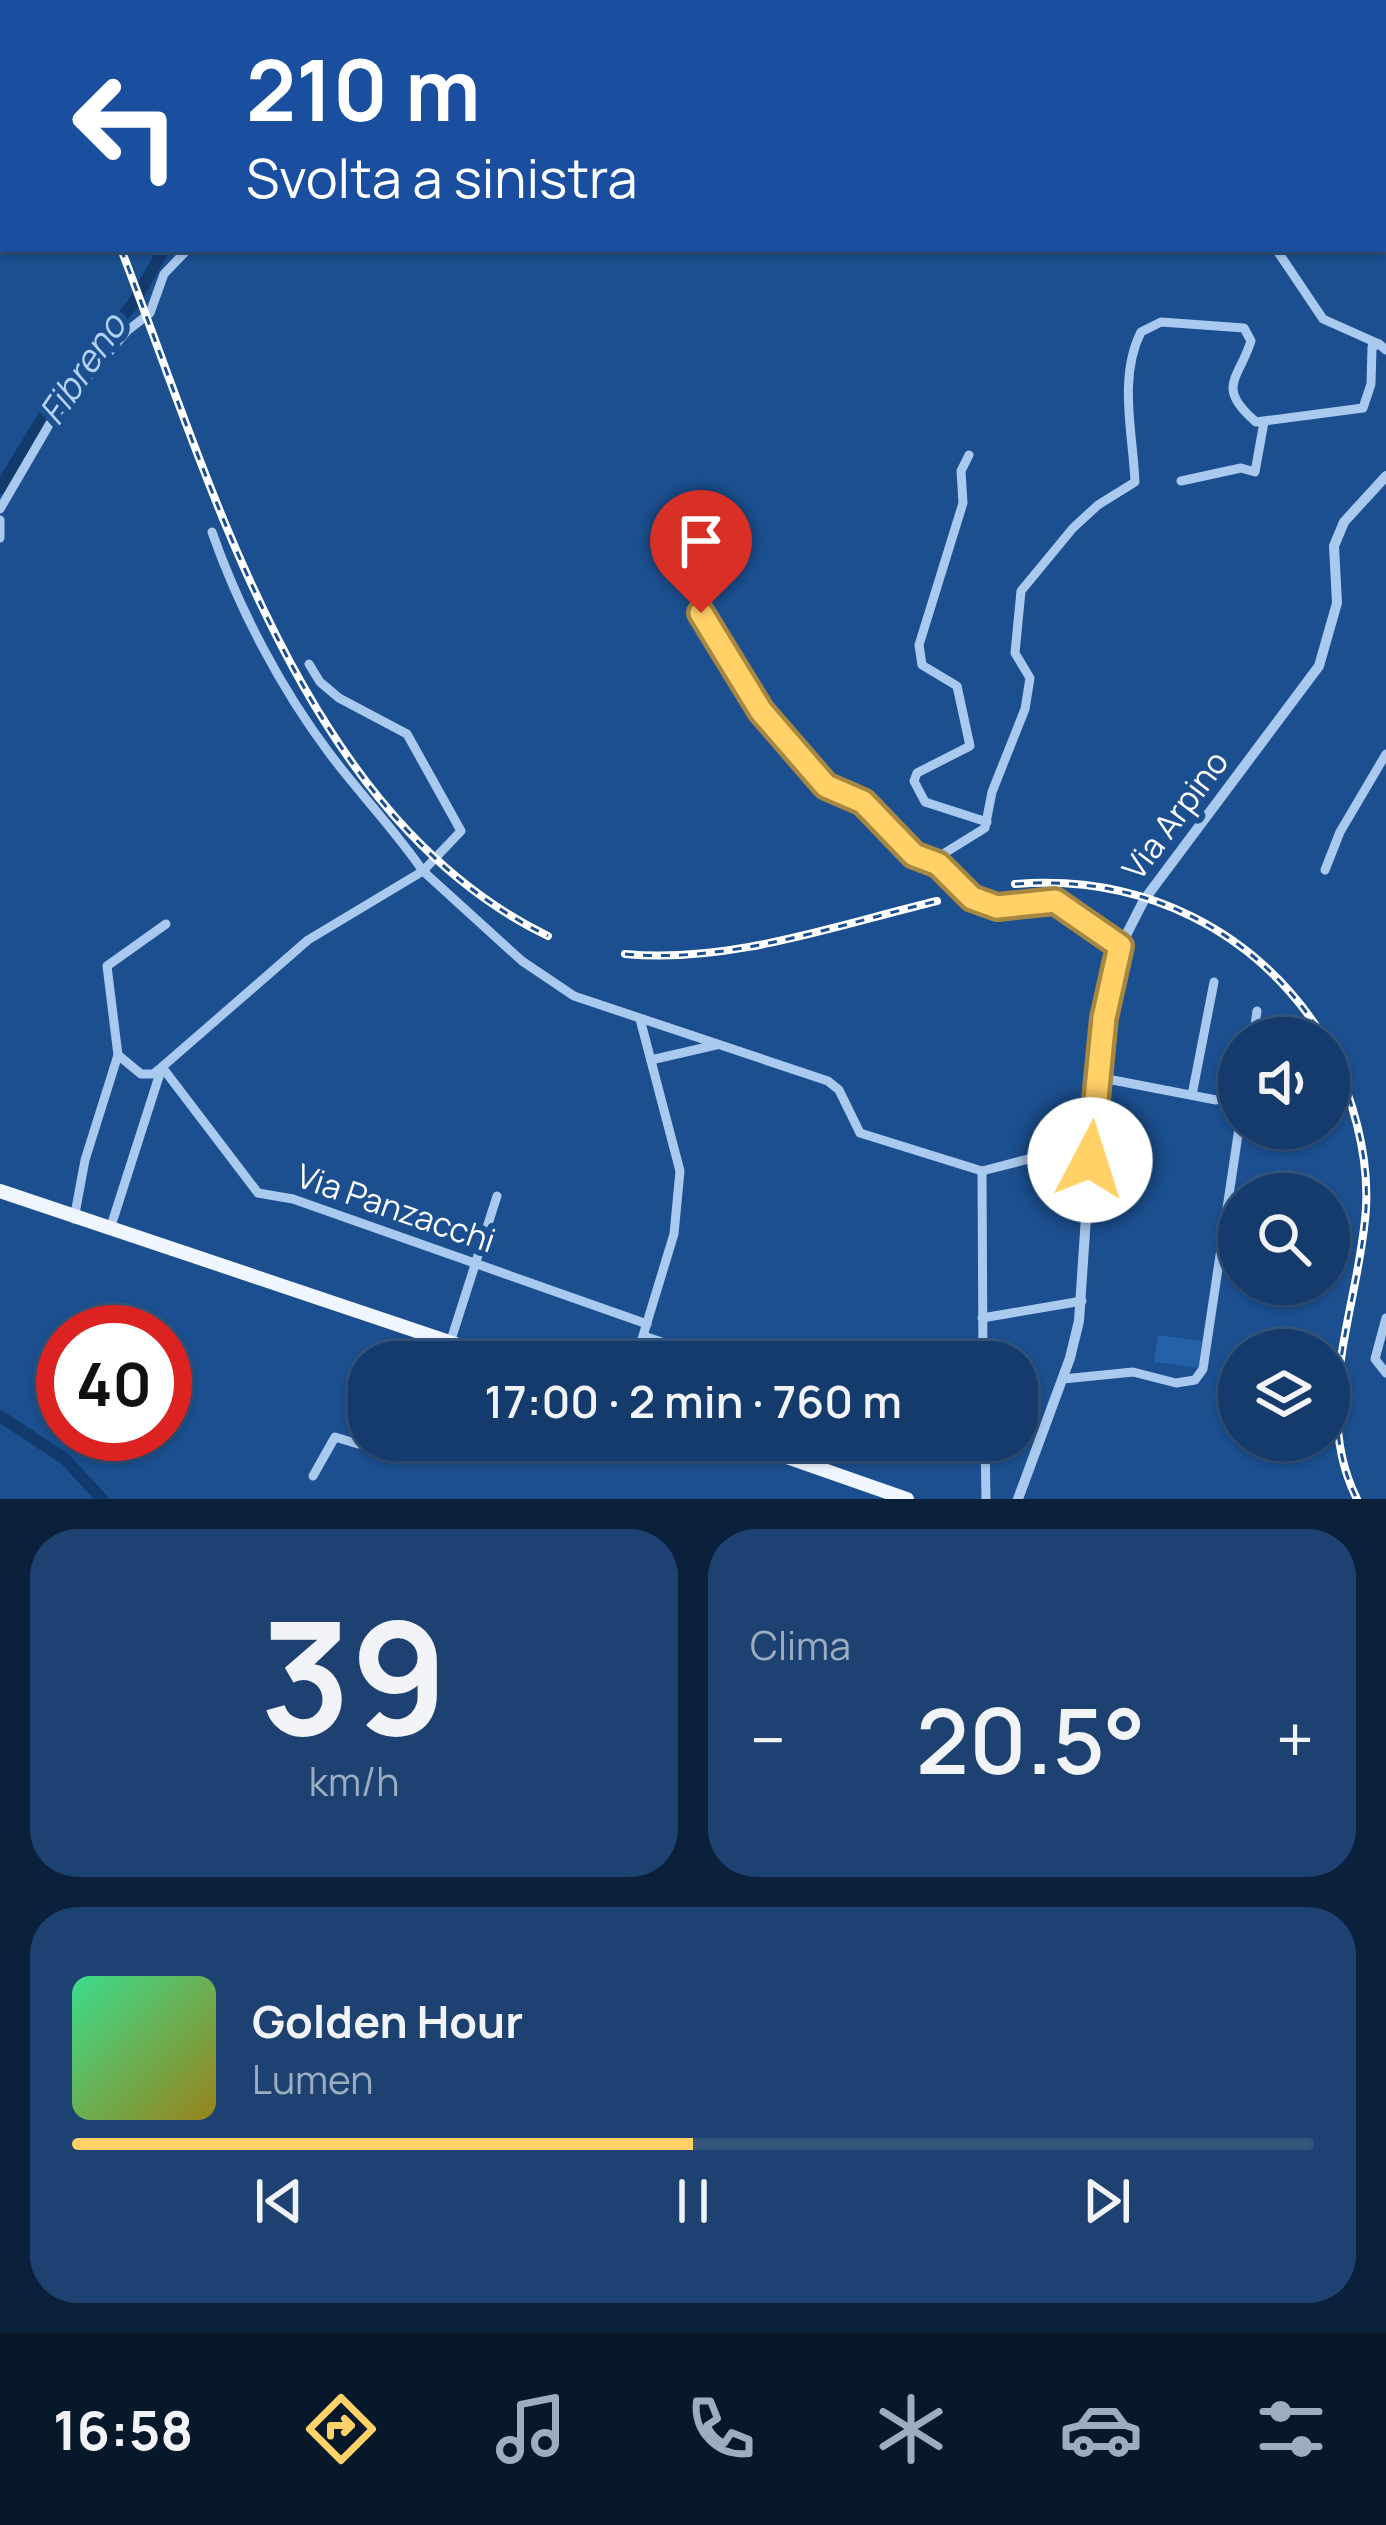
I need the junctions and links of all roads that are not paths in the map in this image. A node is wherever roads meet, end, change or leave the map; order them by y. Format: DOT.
graph roads {
  1 [pos="185,252"];
  2 [pos="1278,252"];
  3 [pos="1382,347"];
  4 [pos="1264,422"];
  5 [pos="969,454"];
  6 [pos="1386,476"];
  7 [pos="1181,481"];
  8 [pos="0,509"];
  9 [pos="0,520"];
  10 [pos="212,532"];
  11 [pos="0,538"];
  12 [pos="697,608"];
  13 [pos="309,664"];
  14 [pos="1386,754"];
  15 [pos="987,822"];
  16 [pos="938,864"];
  17 [pos="1325,870"];
  18 [pos="423,871"];
  19 [pos="166,924"];
  20 [pos="1120,946"];
  21 [pos="1214,982"];
  22 [pos="1257,1011"];
  23 [pos="1256,1017"];
  24 [pos="640,1019"];
  25 [pos="718,1045"];
  26 [pos="118,1055"];
  27 [pos="651,1060"];
  28 [pos="163,1067"];
  29 [pos="1097,1077"];
  30 [pos="1192,1095"];
  31 [pos="1216,1100"];
  32 [pos="1091,1143"];
  33 [pos="1236,1149"];
  34 [pos="982,1171"];
  35 [pos="0,1191"];
  36 [pos="497,1196"];
  37 [pos="74,1219"];
  38 [pos="110,1230"];
  39 [pos="476,1263"];
  40 [pos="1082,1301"];
  41 [pos="982,1318"];
  42 [pos="1386,1318"];
  43 [pos="647,1324"];
  44 [pos="644,1336"];
  45 [pos="445,1341"];
  46 [pos="642,1341"];
  47 [pos="659,1341"];
  48 [pos="983,1341"];
  49 [pos="1386,1372"];
  50 [pos="1063,1378"];
  51 [pos="348,1441"];
  52 [pos="799,1461"];
  53 [pos="985,1461"];
  54 [pos="313,1477"];
  55 [pos="907,1499"];
  56 [pos="986,1499"];
  57 [pos="1018,1499"];
  1 -- 8 [label="street"];
  2 -- 3 [label="street"];
  3 -- 4 [label="street"];
  4 -- 7 [label="street"];
  4 -- 15 [label="street"];
  5 -- 15 [label="street"];
  6 -- 20 [label="street, Via Arpino"];
  9 -- 11 [label="street"];
  10 -- 18 [label="street"];
  12 -- 16 [label="street"];
  13 -- 18 [label="street"];
  14 -- 17 [label="street"];
  15 -- 16 [label="street"];
  16 -- 20 [label="street"];
  18 -- 24 [label="street"];
  18 -- 28 [label="street"];
  19 -- 26 [label="street"];
  20 -- 29 [label="street, Via Arpino"];
  21 -- 30 [label="street"];
  22 -- 23 [label="street"];
  24 -- 25 [label="street"];
  24 -- 27 [label="street"];
  25 -- 27 [label="street"];
  25 -- 34 [label="street"];
  26 -- 28 [label="street"];
  26 -- 37 [label="street"];
  27 -- 43 [label="street"];
  28 -- 38 [label="street"];
  28 -- 39 [label="street, Via Panzacchi"];
  29 -- 30 [label="street"];
  29 -- 32 [label="street, Via Arpino"];
  30 -- 31 [label="street"];
  32 -- 34 [label="street"];
  32 -- 40 [label="street, Via Arpino"];
  33 -- 50 [label="street"];
  34 -- 41 [label="street"];
  35 -- 37 [label="main road"];
  36 -- 39 [label="street"];
  37 -- 38 [label="main road"];
  38 -- 45 [label="main road"];
  39 -- 43 [label="street, Via Panzacchi"];
  39 -- 45 [label="street"];
  40 -- 41 [label="street"];
  40 -- 50 [label="street, Via Arpino"];
  41 -- 48 [label="street"];
  42 -- 49 [label="street"];
  43 -- 44 [label="street"];
  44 -- 46 [label="street"];
  44 -- 47 [label="street"];
  50 -- 57 [label="street, Via Arpino"];
  51 -- 54 [label="street"];
  52 -- 55 [label="main road"];
  53 -- 56 [label="street"];
}
